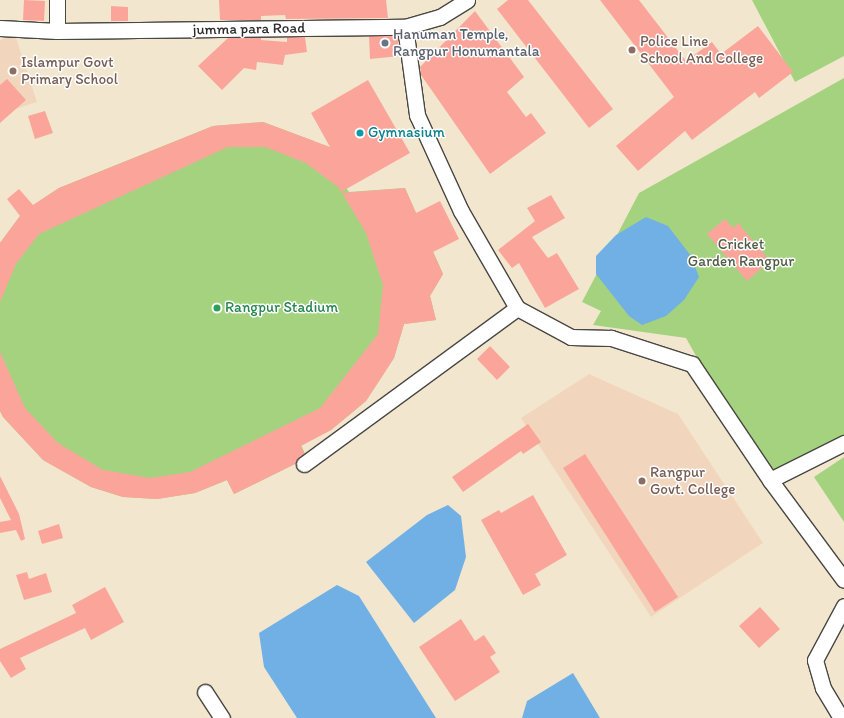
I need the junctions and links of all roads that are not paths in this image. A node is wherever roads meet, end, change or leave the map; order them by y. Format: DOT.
graph roads {
  1 [pos="57,0"];
  2 [pos="467,0"];
  3 [pos="405,27"];
  4 [pos="0,28"];
  5 [pos="57,31"];
  6 [pos="517,308"];
  7 [pos="844,443"];
  8 [pos="304,464"];
  9 [pos="770,480"];
  10 [pos="844,580"];
  11 [pos="844,606"];
  12 [pos="205,692"];
  13 [pos="222,718"];
  14 [pos="841,718"];
  1 -- 5 [label="street"];
  2 -- 3 [label="street, jumma para Road"];
  3 -- 5 [label="street, jumma para Road"];
  3 -- 6 [label="street"];
  4 -- 5 [label="street, jumma para Road"];
  6 -- 8 [label="street"];
  6 -- 9 [label="street"];
  7 -- 9 [label="street"];
  9 -- 10 [label="street"];
  11 -- 14 [label="street"];
  12 -- 13 [label="street"];
}
